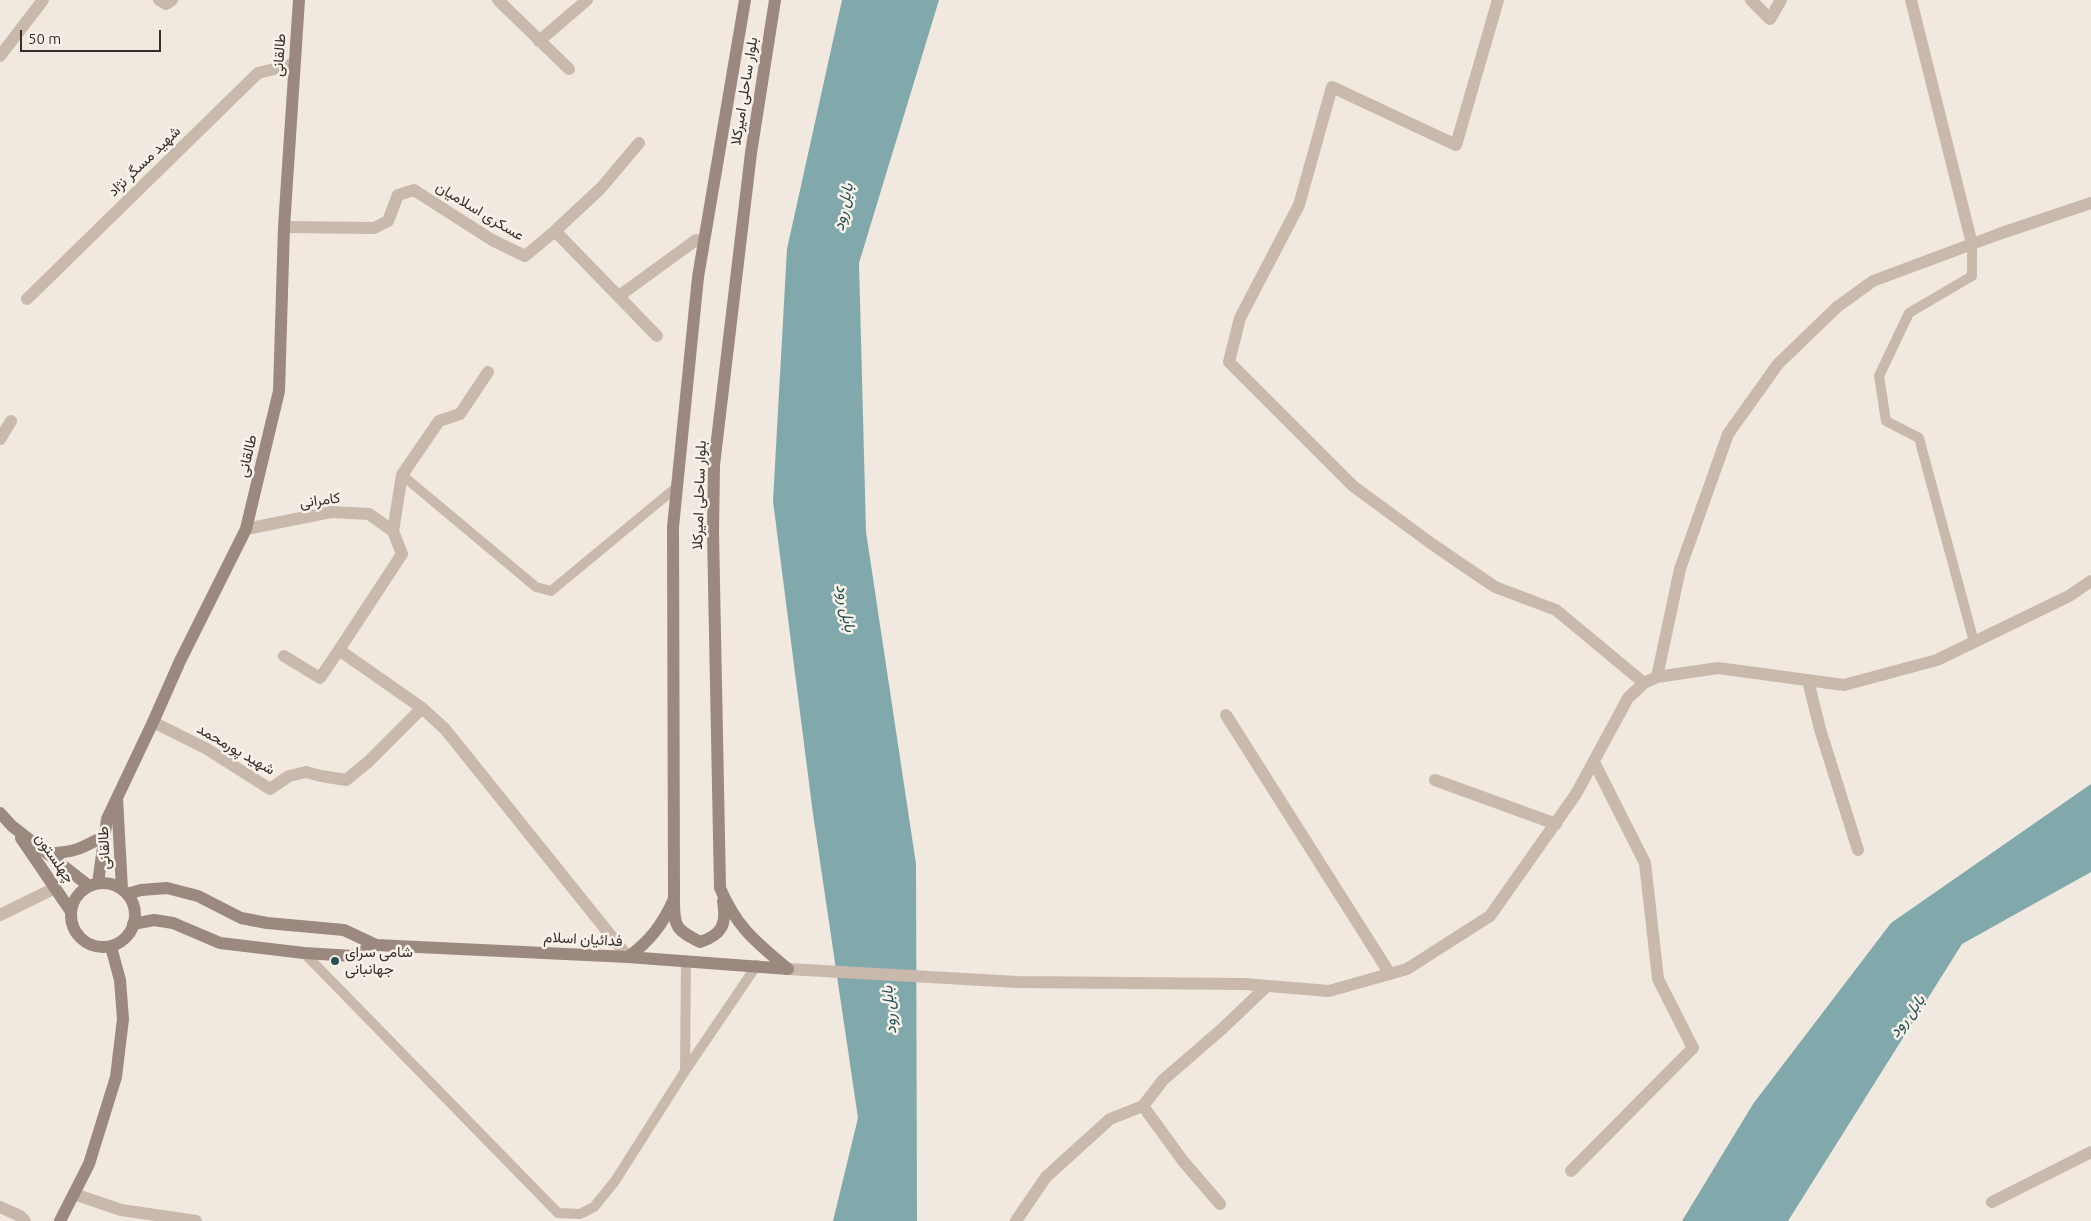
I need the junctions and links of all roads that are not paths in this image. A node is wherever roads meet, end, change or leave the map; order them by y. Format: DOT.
graph roads {
  1 [pos="43,0"];
  2 [pos="159,0"];
  3 [pos="172,0"];
  4 [pos="299,0"];
  5 [pos="498,0"];
  6 [pos="587,0"];
  7 [pos="744,0"];
  8 [pos="775,0"];
  9 [pos="1498,0"];
  10 [pos="1751,0"];
  11 [pos="1781,0"];
  12 [pos="1911,0"];
  13 [pos="539,41"];
  14 [pos="0,56"];
  15 [pos="294,64"];
  16 [pos="569,69"];
  17 [pos="639,143"];
  18 [pos="2091,203"];
  19 [pos="284,227"];
  20 [pos="555,231"];
  21 [pos="696,240"];
  22 [pos="1972,244"];
  23 [pos="619,296"];
  24 [pos="27,299"];
  25 [pos="657,336"];
  26 [pos="488,372"];
  27 [pos="11,421"];
  28 [pos="0,439"];
  29 [pos="402,475"];
  30 [pos="678,486"];
  31 [pos="246,529"];
  32 [pos="393,530"];
  33 [pos="2091,581"];
  34 [pos="1974,642"];
  35 [pos="339,650"];
  36 [pos="284,656"];
  37 [pos="1657,677"];
  38 [pos="1808,680"];
  39 [pos="1644,683"];
  40 [pos="422,708"];
  41 [pos="1226,714"];
  42 [pos="153,722"];
  43 [pos="1594,762"];
  44 [pos="1435,780"];
  45 [pos="117,795"];
  46 [pos="0,813"];
  47 [pos="1556,824"];
  48 [pos="12,826"];
  49 [pos="104,836"];
  50 [pos="1858,850"];
  51 [pos="47,853"];
  52 [pos="93,884"];
  53 [pos="55,888"];
  54 [pos="720,888"];
  55 [pos="125,892"];
  56 [pos="674,899"];
  57 [pos="70,910"];
  58 [pos="0,915"];
  59 [pos="134,924"];
  60 [pos="376,945"];
  61 [pos="111,947"];
  62 [pos="304,953"];
  63 [pos="628,957"];
  64 [pos="686,961"];
  65 [pos="757,966"];
  66 [pos="788,969"];
  67 [pos="1390,974"];
  68 [pos="1267,986"];
  69 [pos="686,1071"];
  70 [pos="1143,1106"];
  71 [pos="2091,1152"];
  72 [pos="1571,1171"];
  73 [pos="74,1194"];
  74 [pos="1992,1202"];
  75 [pos="1220,1204"];
  76 [pos="0,1207"];
  77 [pos="25,1221"];
  78 [pos="60,1221"];
  79 [pos="196,1221"];
  80 [pos="1016,1221"];
  1 -- 14 [label="street"];
  2 -- 3 [label="street"];
  4 -- 15 [label="main road, طالقانی"];
  5 -- 13 [label="street"];
  6 -- 13 [label="street"];
  7 -- 30 [label="main road, بلوار ساحلی امیرکلا"];
  8 -- 54 [label="main road, بلوار ساحلی امیرکلا"];
  9 -- 39 [label="street"];
  10 -- 11 [label="street"];
  12 -- 22 [label="street"];
  13 -- 16 [label="street"];
  15 -- 19 [label="main road, طالقانی"];
  15 -- 24 [label="street, شهید مسگر نژاد"];
  17 -- 20 [label="street"];
  18 -- 22 [label="street"];
  19 -- 20 [label="street, عسکری اسلامیان"];
  19 -- 31 [label="main road, طالقانی"];
  20 -- 23 [label="street"];
  21 -- 23 [label="street"];
  22 -- 34 [label="lane"];
  22 -- 37 [label="street"];
  23 -- 25 [label="street"];
  26 -- 29 [label="street"];
  27 -- 28 [label="street"];
  29 -- 30 [label="lane"];
  29 -- 32 [label="street"];
  30 -- 56 [label="main road, بلوار ساحلی امیرکلا"];
  31 -- 32 [label="street, کامرانی"];
  31 -- 42 [label="main road, طالقانی"];
  32 -- 35 [label="street"];
  33 -- 34 [label="street"];
  34 -- 38 [label="street"];
  35 -- 36 [label="street"];
  35 -- 40 [label="street"];
  37 -- 38 [label="street"];
  37 -- 39 [label="street"];
  38 -- 50 [label="street"];
  39 -- 43 [label="street"];
  40 -- 42 [label="street, شهید پورمحمد"];
  40 -- 63 [label="street"];
  41 -- 67 [label="street"];
  42 -- 45 [label="main road, طالقانی"];
  43 -- 47 [label="street"];
  43 -- 72 [label="street"];
  44 -- 47 [label="street"];
  45 -- 49 [label="main road"];
  45 -- 55 [label="main road, طالقانی"];
  46 -- 48 [label="main road, چهلستون"];
  47 -- 67 [label="street"];
  48 -- 51 [label="main road, چهلستون"];
  48 -- 53 [label="main road, چهلستون"];
  49 -- 51 [label="main road"];
  49 -- 52 [label="main road"];
  51 -- 52 [label="main road, چهلستون"];
  52 -- 55 [label="main road"];
  52 -- 57 [label="main road"];
  53 -- 57 [label="main road, چهلستون"];
  53 -- 58 [label="street"];
  54 -- 56 [label="main road"];
  54 -- 66 [label="main road, بلوار ساحلی امیرکلا"];
  55 -- 59 [label="main road"];
  55 -- 60 [label="main road, فدائیان اسلام"];
  56 -- 63 [label="main road, بلوار ساحلی امیرکلا"];
  57 -- 61 [label="main road"];
  59 -- 61 [label="main road"];
  59 -- 62 [label="main road, فدائیان اسلام"];
  60 -- 62 [label="main road, فدائیان اسلام"];
  60 -- 63 [label="main road, فدائیان اسلام"];
  61 -- 73 [label="main road"];
  62 -- 69 [label="lane"];
  63 -- 64 [label="main road, فدائیان اسلام"];
  64 -- 65 [label="main road, فدائیان اسلام"];
  64 -- 69 [label="lane"];
  65 -- 66 [label="main road, فدائیان اسلام"];
  65 -- 69 [label="lane"];
  66 -- 68 [label="street"];
  67 -- 68 [label="street"];
  68 -- 70 [label="street"];
  70 -- 75 [label="street"];
  70 -- 80 [label="street"];
  71 -- 74 [label="street"];
  73 -- 78 [label="main road"];
  73 -- 79 [label="street"];
  76 -- 77 [label="street"];
}
